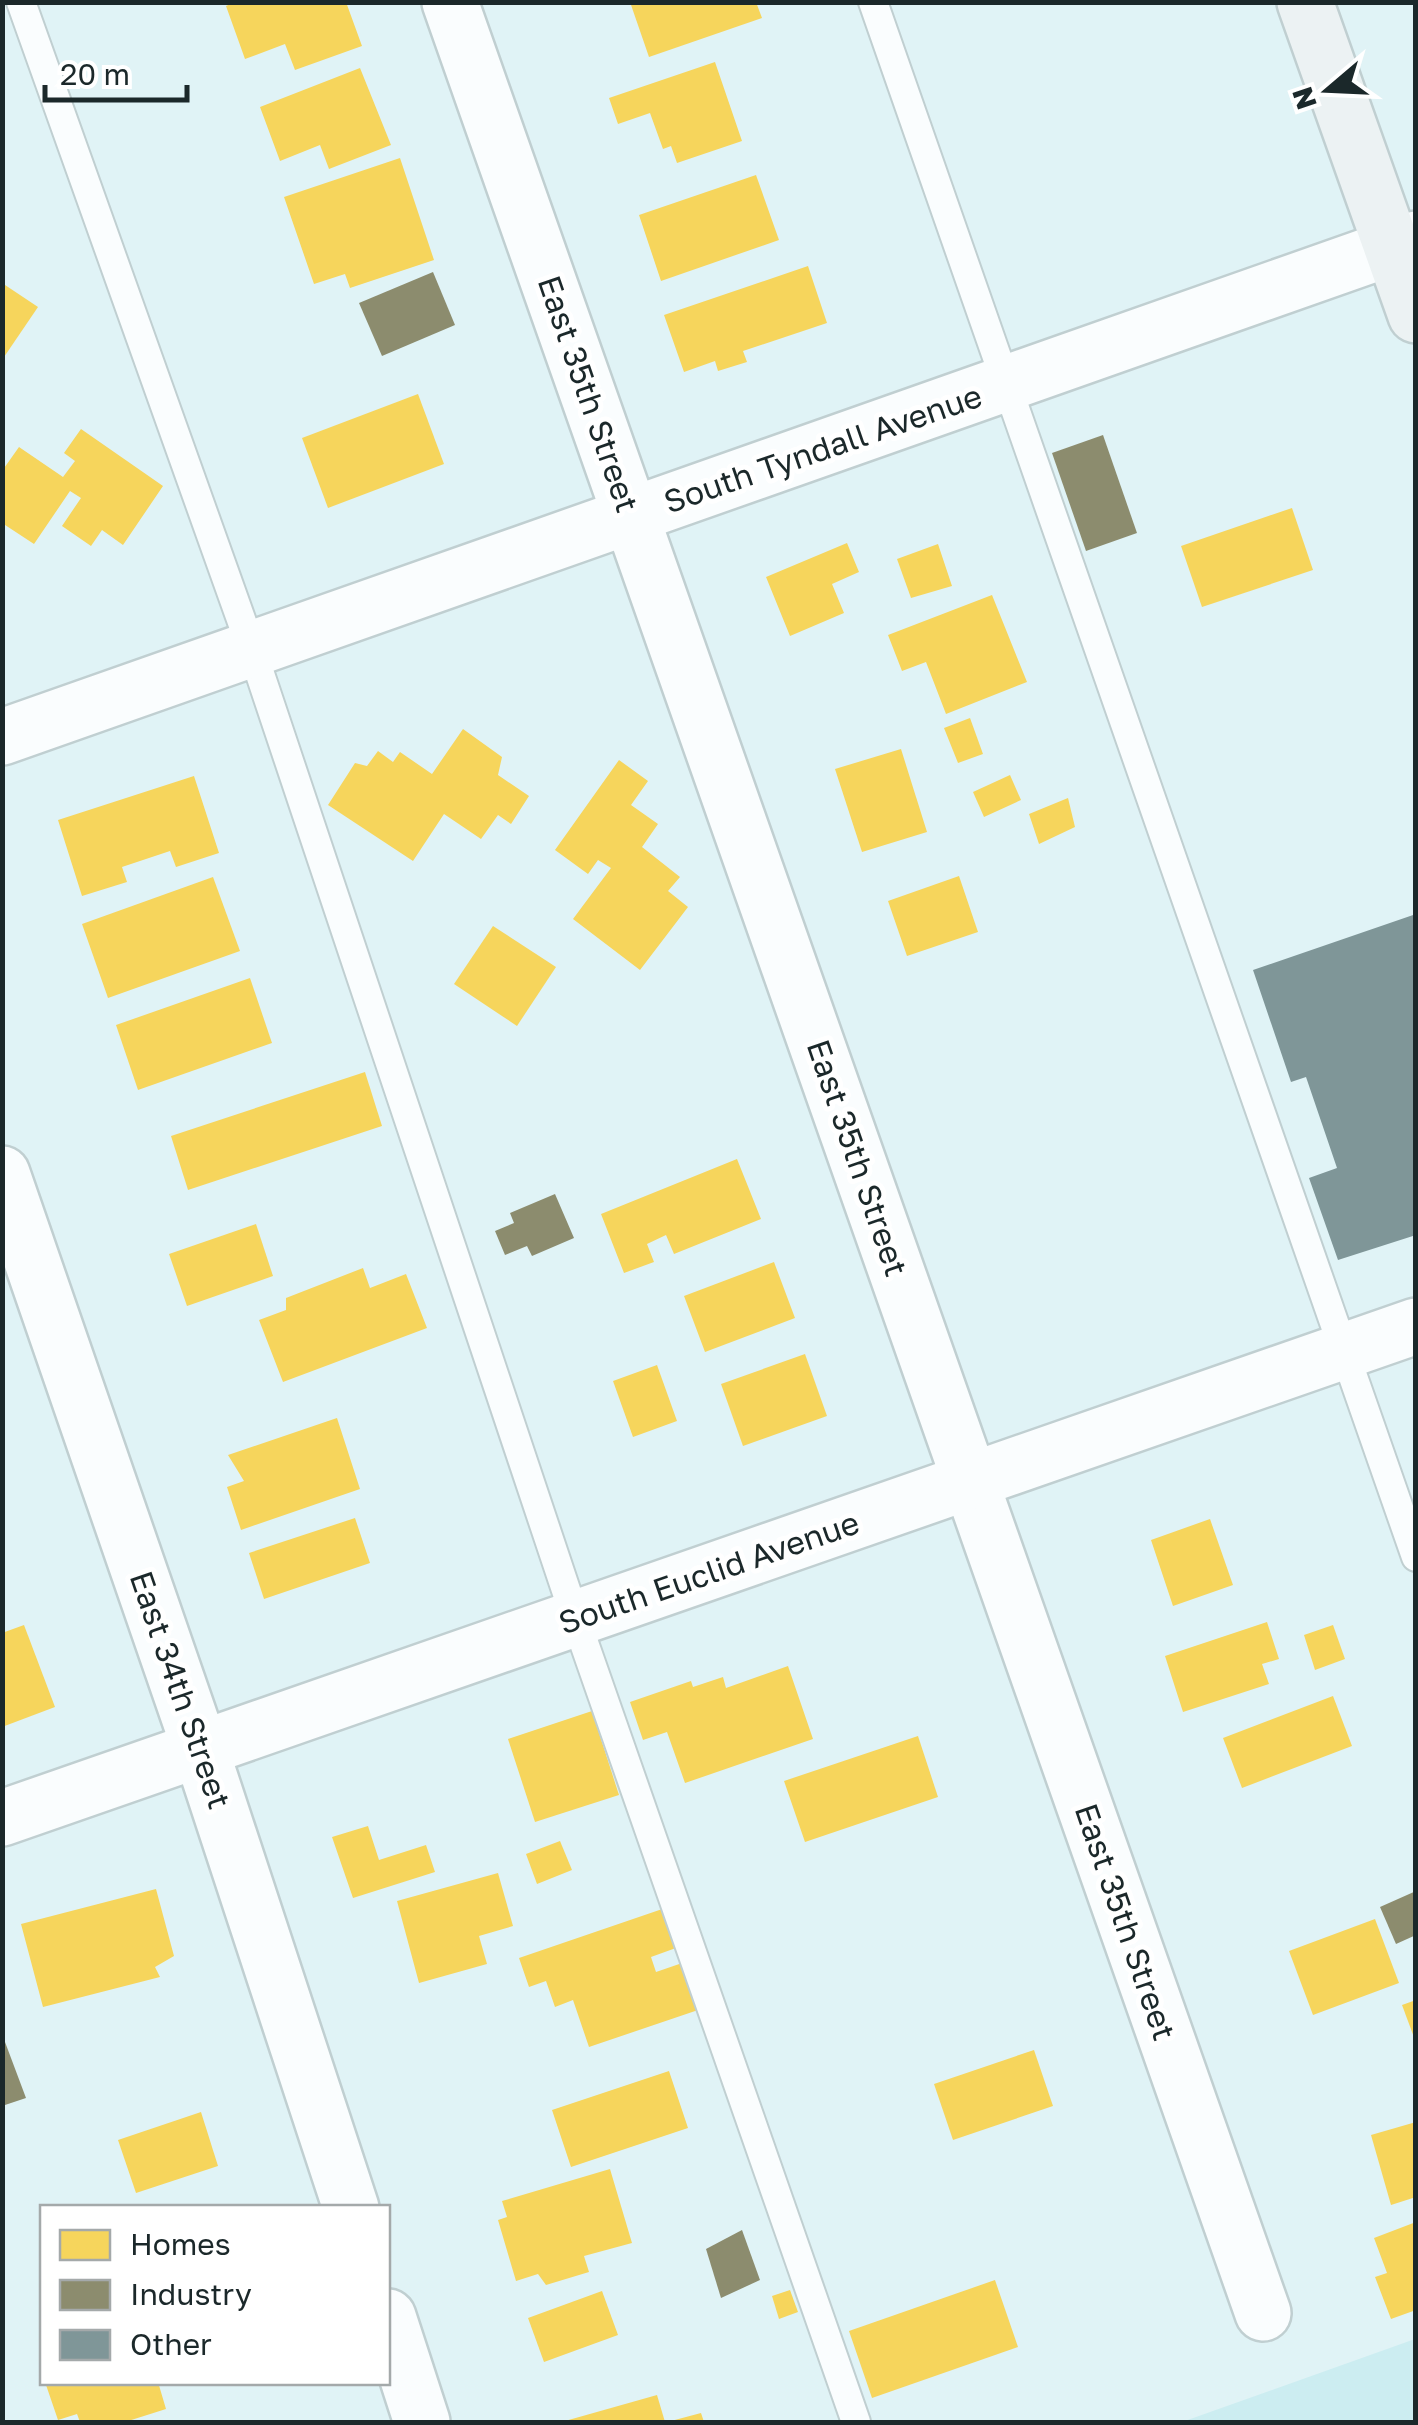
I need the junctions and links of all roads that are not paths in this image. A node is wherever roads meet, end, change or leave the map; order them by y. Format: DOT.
graph roads {
  1 [pos="20,2"];
  2 [pos="450,2"];
  3 [pos="872,2"];
  4 [pos="1305,2"];
  5 [pos="1404,243"];
  6 [pos="1416,315"];
  7 [pos="1006,385"];
  8 [pos="631,516"];
  9 [pos="252,650"];
  10 [pos="2,737"];
  11 [pos="2,1174"];
  12 [pos="1416,1326"];
  13 [pos="1344,1351"];
  14 [pos="971,1481"];
  15 [pos="1416,1557"];
  16 [pos="576,1620"];
  17 [pos="200,1748"];
  18 [pos="2,1818"];
  19 [pos="351,2205"];
  20 [pos="1263,2313"];
  21 [pos="390,2323"];
  22 [pos="422,2422"];
  23 [pos="856,2422"];
  1 -- 9 [label="lane"];
  2 -- 8 [label="street, East 35th Street"];
  3 -- 7 [label="lane"];
  4 -- 5 [label="main road"];
  5 -- 6 [label="main road"];
  5 -- 7 [label="street, South Tyndall Avenue"];
  7 -- 8 [label="street, South Tyndall Avenue"];
  7 -- 13 [label="lane"];
  8 -- 9 [label="street, South Tyndall Avenue"];
  8 -- 14 [label="street, East 35th Street"];
  9 -- 10 [label="street, South Tyndall Avenue"];
  9 -- 16 [label="lane"];
  11 -- 17 [label="street, East 34th Street"];
  12 -- 13 [label="street, South Euclid Avenue"];
  13 -- 14 [label="street, South Euclid Avenue"];
  13 -- 15 [label="lane"];
  14 -- 16 [label="street, South Euclid Avenue"];
  14 -- 20 [label="street, East 35th Street"];
  16 -- 17 [label="street, South Euclid Avenue"];
  16 -- 23 [label="lane"];
  17 -- 18 [label="street, South Euclid Avenue"];
  17 -- 19 [label="street, East 34th Street"];
  21 -- 22 [label="street"];
}
